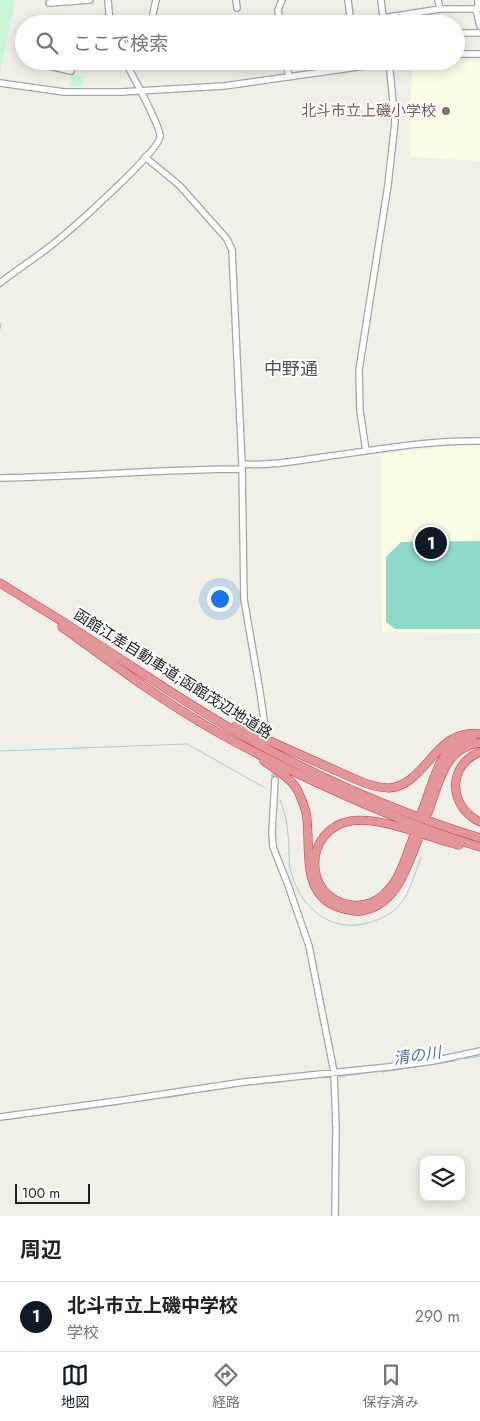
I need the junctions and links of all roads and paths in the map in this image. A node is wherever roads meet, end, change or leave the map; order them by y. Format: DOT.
graph roads {
  1 [pos="90,0"];
  2 [pos="108,0"];
  3 [pos="113,0"];
  4 [pos="156,0"];
  5 [pos="236,0"];
  6 [pos="282,0"];
  7 [pos="348,0"];
  8 [pos="381,0"];
  9 [pos="438,0"];
  10 [pos="478,0"];
  11 [pos="77,1"];
  12 [pos="49,3"];
  13 [pos="238,8"];
  14 [pos="440,9"];
  15 [pos="478,9"];
  16 [pos="109,15"];
  17 [pos="153,15"];
  18 [pos="279,15"];
  19 [pos="350,15"];
  20 [pos="383,15"];
  21 [pos="412,15"];
  22 [pos="480,26"];
  23 [pos="480,33"];
  24 [pos="465,34"];
  25 [pos="465,54"];
  26 [pos="480,54"];
  27 [pos="130,70"];
  28 [pos="287,70"];
  29 [pos="327,70"];
  30 [pos="390,70"];
  31 [pos="288,77"];
  32 [pos="1,83"];
  33 [pos="140,91"];
  34 [pos="145,157"];
  35 [pos="0,283"];
  36 [pos="480,440"];
  37 [pos="366,451"];
  38 [pos="242,467"];
  39 [pos="0,478"];
  40 [pos="0,583"];
  41 [pos="20,596"];
  42 [pos="178,697"];
  43 [pos="266,734"];
  44 [pos="480,736"];
  45 [pos="480,743"];
  46 [pos="249,749"];
  47 [pos="480,752"];
  48 [pos="274,780"];
  49 [pos="480,822"];
  50 [pos="480,838"];
  51 [pos="480,849"];
  52 [pos="480,1051"];
  53 [pos="334,1072"];
  54 [pos="0,1117"];
  55 [pos="335,1216"];
  1 -- 11 [label="street"];
  2 -- 3 [label="street"];
  2 -- 16 [label="street"];
  4 -- 17 [label="street"];
  5 -- 13 [label="street"];
  6 -- 18 [label="street"];
  7 -- 19 [label="street"];
  8 -- 20 [label="street"];
  9 -- 14 [label="street"];
  10 -- 15 [label="street"];
  11 -- 12 [label="street"];
  14 -- 15 [label="street"];
  14 -- 21 [label="street"];
  15 -- 22 [label="street"];
  23 -- 24 [label="street"];
  25 -- 26 [label="street"];
  27 -- 33 [label="street"];
  28 -- 31 [label="street"];
  29 -- 31 [label="street"];
  30 -- 37 [label="street"];
  31 -- 33 [label="street"];
  32 -- 33 [label="street"];
  33 -- 34 [label="street"];
  34 -- 35 [label="street"];
  34 -- 38 [label="street"];
  36 -- 37 [label="street"];
  37 -- 38 [label="street"];
  38 -- 39 [label="street"];
  38 -- 43 [label="street"];
  40 -- 41 [label="highway, 函館江差自動車道;函館茂辺地道路"];
  41 -- 42 [label="highway, 函館江差自動車道;函館茂辺地道路"];
  41 -- 46 [label="highway, 函館江差自動車道;函館茂辺地道路"];
  42 -- 44 [label="highway"];
  42 -- 50 [label="highway, 函館江差自動車道;函館茂辺地道路"];
  44 -- 45 [label="highway"];
  46 -- 51 [label="highway, 函館江差自動車道;函館茂辺地道路"];
  46 -- 51 [label="highway"];
  47 -- 49 [label="highway"];
  48 -- 53 [label="street"];
  52 -- 53 [label="street"];
  53 -- 54 [label="street"];
  53 -- 55 [label="street"];
}
